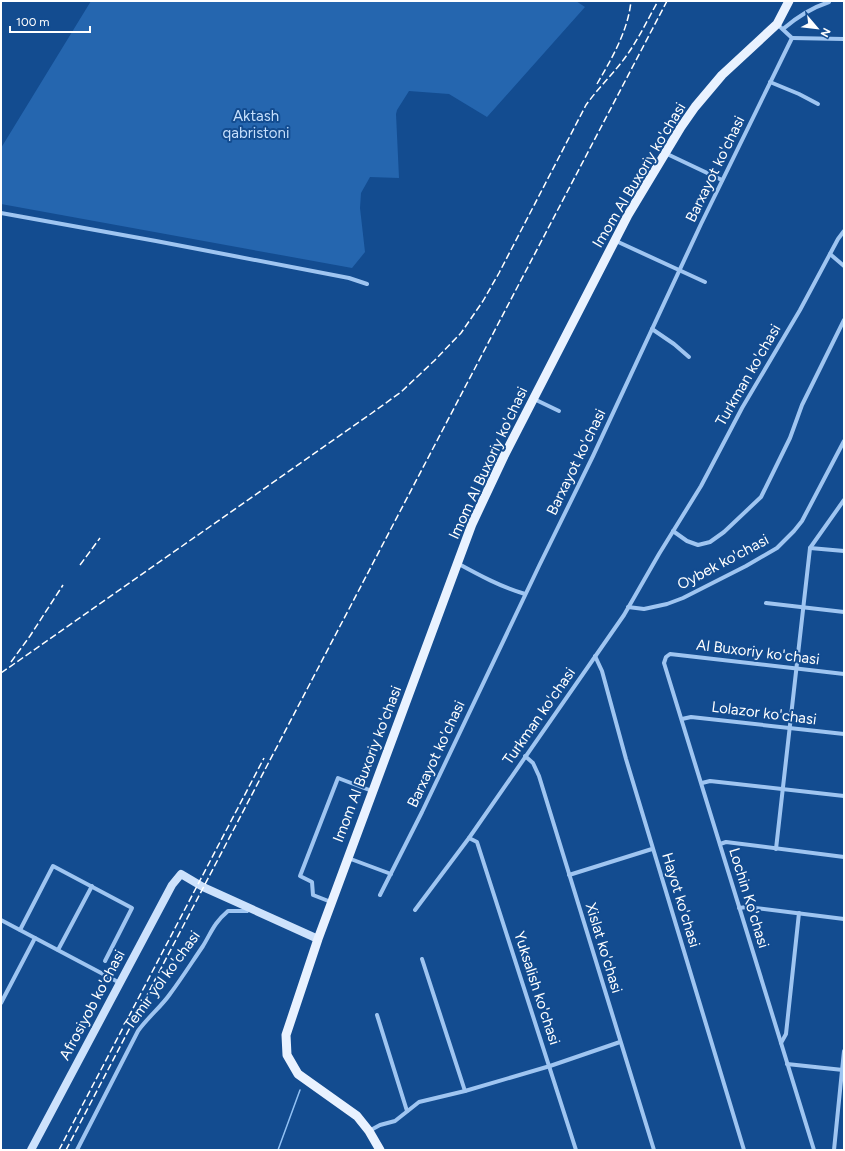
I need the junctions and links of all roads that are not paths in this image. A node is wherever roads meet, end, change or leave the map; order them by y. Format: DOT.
graph roads {
  1 [pos="789,1"];
  2 [pos="829,2"];
  3 [pos="780,26"];
  4 [pos="792,38"];
  5 [pos="844,39"];
  6 [pos="770,82"];
  7 [pos="818,104"];
  8 [pos="665,153"];
  9 [pos="722,180"];
  10 [pos="1,213"];
  11 [pos="844,232"];
  12 [pos="615,240"];
  13 [pos="830,254"];
  14 [pos="844,266"];
  15 [pos="679,270"];
  16 [pos="705,282"];
  17 [pos="367,284"];
  18 [pos="844,320"];
  19 [pos="652,330"];
  20 [pos="690,357"];
  21 [pos="533,398"];
  22 [pos="559,411"];
  23 [pos="844,441"];
  24 [pos="844,500"];
  25 [pos="673,531"];
  26 [pos="810,548"];
  27 [pos="844,551"];
  28 [pos="457,563"];
  29 [pos="525,594"];
  30 [pos="766,603"];
  31 [pos="628,607"];
  32 [pos="804,608"];
  33 [pos="844,612"];
  34 [pos="670,654"];
  35 [pos="595,656"];
  36 [pos="796,668"];
  37 [pos="844,674"];
  38 [pos="682,719"];
  39 [pos="790,728"];
  40 [pos="844,734"];
  41 [pos="525,756"];
  42 [pos="702,783"];
  43 [pos="783,789"];
  44 [pos="372,791"];
  45 [pos="844,796"];
  46 [pos="469,838"];
  47 [pos="720,844"];
  48 [pos="652,848"];
  49 [pos="776,849"];
  50 [pos="347,857"];
  51 [pos="844,857"];
  52 [pos="391,874"];
  53 [pos="569,875"];
  54 [pos="92,886"];
  55 [pos="380,895"];
  56 [pos="331,902"];
  57 [pos="249,908"];
  58 [pos="739,908"];
  59 [pos="415,910"];
  60 [pos="800,913"];
  61 [pos="844,919"];
  62 [pos="1,920"];
  63 [pos="20,930"];
  64 [pos="35,938"];
  65 [pos="318,939"];
  66 [pos="58,950"];
  67 [pos="422,959"];
  68 [pos="105,961"];
  69 [pos="120,983"];
  70 [pos="1,1003"];
  71 [pos="378,1015"];
  72 [pos="620,1042"];
  73 [pos="781,1044"];
  74 [pos="844,1051"];
  75 [pos="787,1064"];
  76 [pos="550,1066"];
  77 [pos="843,1070"];
  78 [pos="465,1091"];
  79 [pos="407,1110"];
  80 [pos="369,1131"];
  81 [pos="31,1150"];
  82 [pos="77,1150"];
  83 [pos="380,1150"];
  84 [pos="576,1150"];
  85 [pos="654,1150"];
  86 [pos="744,1150"];
  87 [pos="814,1150"];
  88 [pos="834,1150"];
  1 -- 3 [label="main road, Imom Al Buxoriy ko'chasi"];
  2 -- 3 [label="street"];
  3 -- 4 [label="street"];
  3 -- 8 [label="main road, Imom Al Buxoriy ko'chasi"];
  4 -- 5 [label="street"];
  4 -- 6 [label="street, Barxayot ko'chasi"];
  6 -- 7 [label="street"];
  6 -- 9 [label="street, Barxayot ko'chasi"];
  8 -- 9 [label="street"];
  8 -- 12 [label="main road, Imom Al Buxoriy ko'chasi"];
  9 -- 15 [label="street, Barxayot ko'chasi"];
  10 -- 17 [label="street"];
  11 -- 13 [label="street, Turkman ko'chasi"];
  12 -- 15 [label="street"];
  12 -- 21 [label="main road, Imom Al Buxoriy ko'chasi"];
  13 -- 14 [label="street"];
  13 -- 25 [label="street, Turkman ko'chasi"];
  15 -- 16 [label="street"];
  15 -- 19 [label="street, Barxayot ko'chasi"];
  18 -- 25 [label="street"];
  19 -- 20 [label="street"];
  19 -- 29 [label="street, Barxayot ko'chasi"];
  21 -- 22 [label="street"];
  21 -- 28 [label="main road, Imom Al Buxoriy ko'chasi"];
  23 -- 31 [label="street, Oybek ko'chasi"];
  24 -- 26 [label="street"];
  25 -- 31 [label="street, Turkman ko'chasi"];
  26 -- 27 [label="street"];
  26 -- 32 [label="street"];
  28 -- 29 [label="street"];
  28 -- 44 [label="main road, Imom Al Buxoriy ko'chasi"];
  29 -- 52 [label="street, Barxayot ko'chasi"];
  30 -- 32 [label="street"];
  31 -- 35 [label="street, Turkman ko'chasi"];
  32 -- 33 [label="street"];
  32 -- 36 [label="street"];
  34 -- 36 [label="street, Al Buxoriy ko'chasi"];
  34 -- 38 [label="street, Lochin Ko'chasi"];
  35 -- 41 [label="street, Turkman ko'chasi"];
  35 -- 48 [label="street, Hayot ko'chasi"];
  36 -- 37 [label="street, Al Buxoriy ko'chasi"];
  36 -- 39 [label="street"];
  38 -- 39 [label="street, Lolazor ko'chasi"];
  38 -- 42 [label="street, Lochin Ko'chasi"];
  39 -- 40 [label="street, Lolazor ko'chasi"];
  39 -- 43 [label="street"];
  41 -- 46 [label="street, Turkman ko'chasi"];
  41 -- 53 [label="street, Xislat ko'chasi"];
  42 -- 43 [label="street"];
  42 -- 47 [label="street, Lochin Ko'chasi"];
  43 -- 45 [label="street"];
  43 -- 49 [label="street"];
  44 -- 50 [label="main road, Imom Al Buxoriy ko'chasi"];
  44 -- 56 [label="street"];
  46 -- 59 [label="street, Turkman ko'chasi"];
  46 -- 76 [label="street, Yuksalish ko'chasi"];
  47 -- 49 [label="street"];
  47 -- 58 [label="street, Lochin Ko'chasi"];
  48 -- 53 [label="street"];
  48 -- 86 [label="street, Hayot ko'chasi"];
  49 -- 51 [label="street"];
  50 -- 52 [label="street"];
  50 -- 56 [label="main road, Imom Al Buxoriy ko'chasi"];
  52 -- 55 [label="street, Barxayot ko'chasi"];
  53 -- 72 [label="street, Xislat ko'chasi"];
  54 -- 63 [label="street"];
  54 -- 66 [label="street"];
  54 -- 68 [label="street"];
  56 -- 65 [label="main road, Imom Al Buxoriy ko'chasi"];
  57 -- 65 [label="street"];
  57 -- 69 [label="street, Afrosiyob ko'chasi"];
  57 -- 82 [label="street, Temir yol ko'chasi"];
  58 -- 60 [label="street"];
  58 -- 73 [label="street, Lochin Ko'chasi"];
  60 -- 61 [label="street"];
  60 -- 73 [label="street"];
  62 -- 63 [label="street"];
  63 -- 64 [label="street"];
  64 -- 66 [label="street"];
  64 -- 70 [label="street"];
  65 -- 80 [label="main road, Imom Al Buxoriy ko'chasi"];
  66 -- 69 [label="street"];
  67 -- 78 [label="street"];
  69 -- 81 [label="street, Afrosiyob ko'chasi"];
  71 -- 79 [label="street"];
  72 -- 76 [label="street"];
  72 -- 85 [label="street, Xislat ko'chasi"];
  73 -- 75 [label="street, Lochin Ko'chasi"];
  74 -- 77 [label="street"];
  75 -- 77 [label="street"];
  75 -- 87 [label="street, Lochin Ko'chasi"];
  76 -- 78 [label="street"];
  76 -- 84 [label="street, Yuksalish ko'chasi"];
  77 -- 88 [label="street"];
  78 -- 79 [label="street"];
  79 -- 80 [label="street"];
  80 -- 83 [label="main road"];
}
